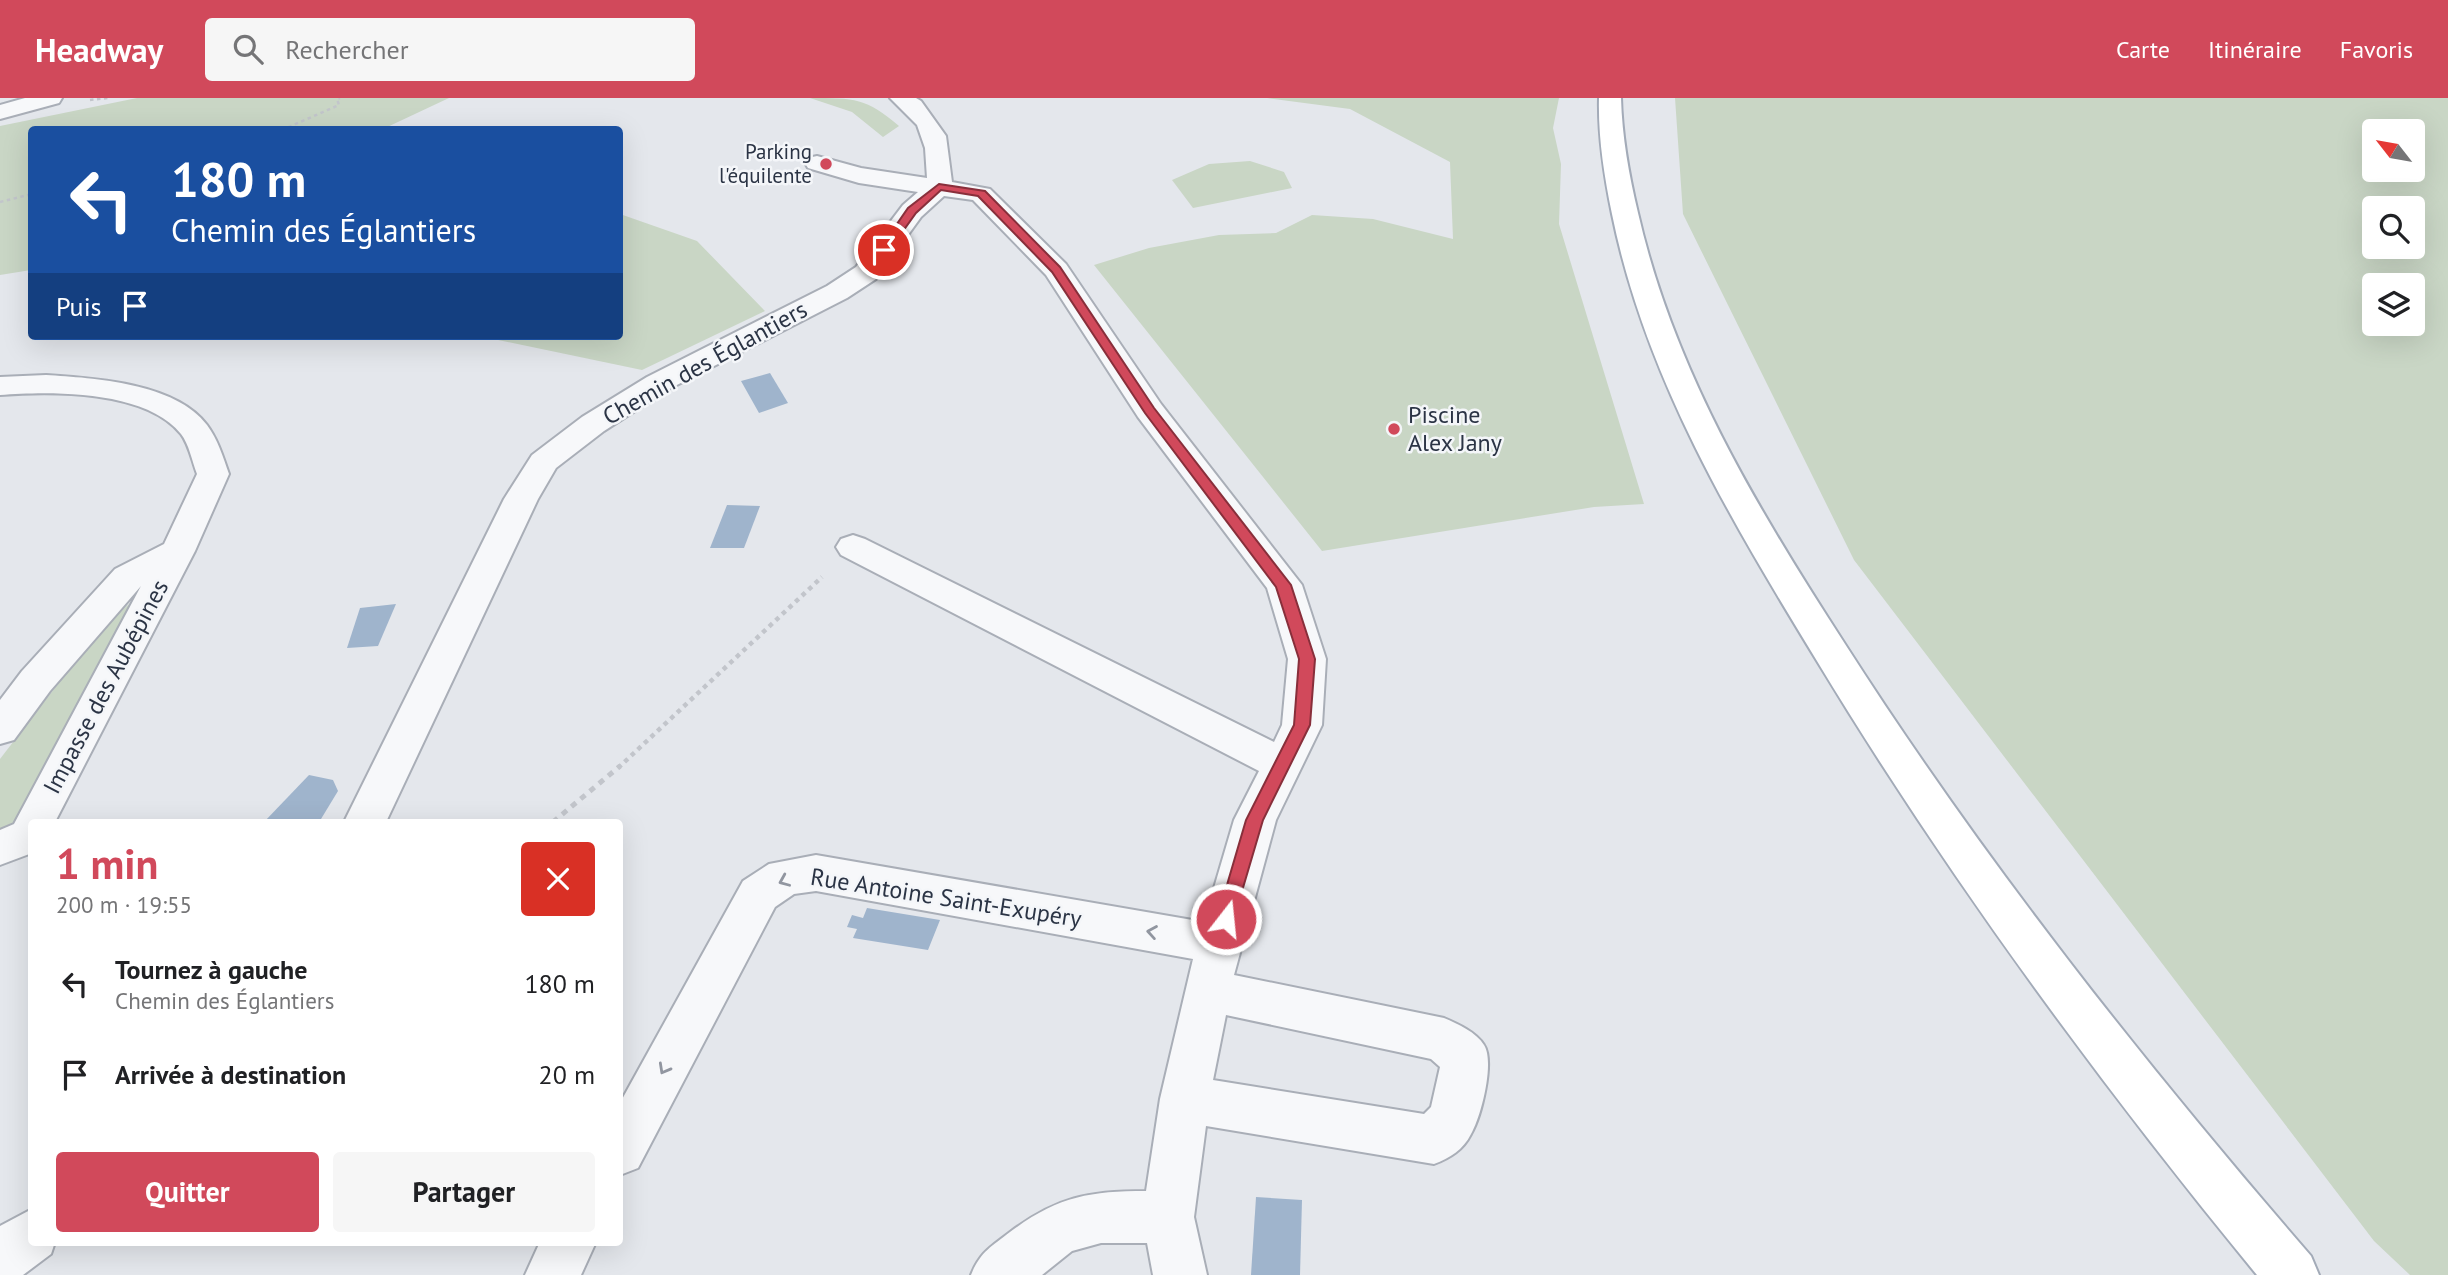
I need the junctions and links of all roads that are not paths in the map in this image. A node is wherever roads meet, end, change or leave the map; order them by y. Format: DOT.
graph roads {
  1 [pos="51,98"];
  2 [pos="901,98"];
  3 [pos="1610,98"];
  4 [pos="0,112"];
  5 [pos="817,163"];
  6 [pos="939,187"];
  7 [pos="0,386"];
  8 [pos="853,547"];
  9 [pos="178,551"];
  10 [pos="0,729"];
  11 [pos="1282,765"];
  12 [pos="33,819"];
  13 [pos="366,819"];
  14 [pos="1219,944"];
  15 [pos="1206,989"];
  16 [pos="1185,1099"];
  17 [pos="623,1146"];
  18 [pos="1168,1217"];
  19 [pos="28,1239"];
  20 [pos="568,1246"];
  21 [pos="0,1259"];
  22 [pos="552,1275"];
  23 [pos="998,1275"];
  24 [pos="1180,1275"];
  25 [pos="2292,1275"];
  1 -- 4 [label="street"];
  2 -- 6 [label="street"];
  3 -- 25 [label="main road"];
  5 -- 6 [label="street"];
  6 -- 11 [label="street"];
  6 -- 13 [label="street, Chemin des Églantiers"];
  7 -- 9 [label="street, Impasse des Aubépines"];
  8 -- 11 [label="street"];
  9 -- 10 [label="street, Impasse des Aubépines"];
  9 -- 12 [label="street, Impasse des Aubépines"];
  11 -- 14 [label="street"];
  14 -- 15 [label="street"];
  14 -- 17 [label="street, Rue Antoine Saint-Exupéry, one-way"];
  15 -- 16 [label="street"];
  15 -- 16 [label="street"];
  16 -- 18 [label="street"];
  18 -- 23 [label="street"];
  18 -- 24 [label="street"];
  19 -- 21 [label="street"];
  20 -- 22 [label="street"];
}
